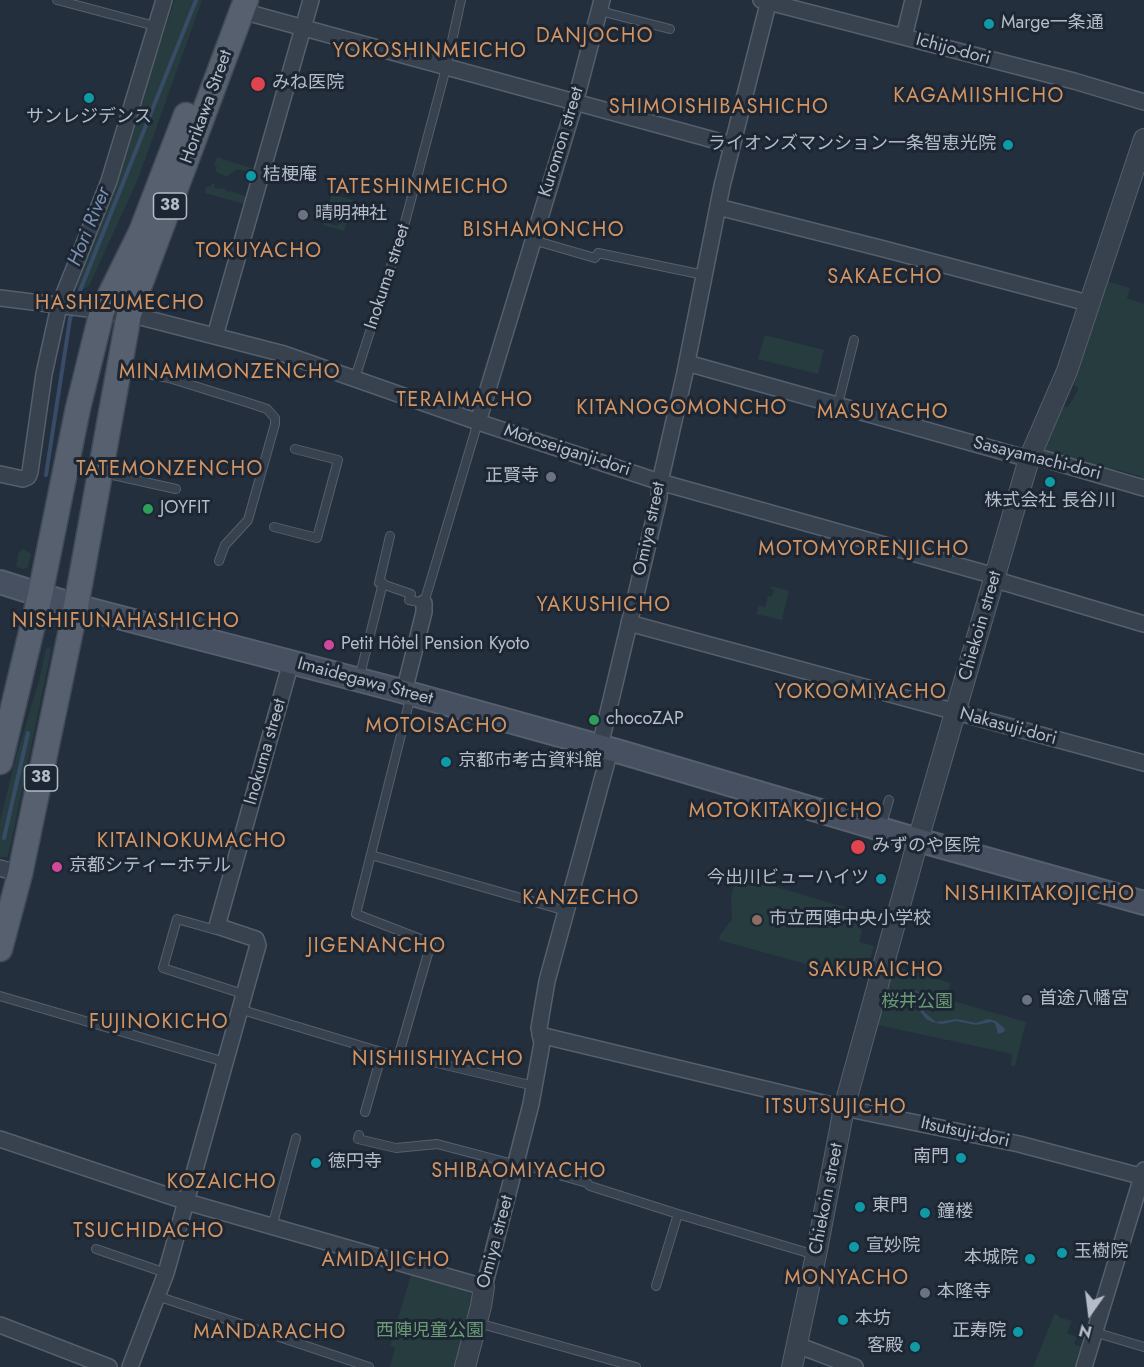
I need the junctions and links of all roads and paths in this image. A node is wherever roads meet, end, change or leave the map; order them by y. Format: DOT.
graph roads {
  1 [pos="57,0"];
  2 [pos="164,0"];
  3 [pos="312,0"];
  4 [pos="461,0"];
  5 [pos="913,0"];
  6 [pos="766,1"];
  7 [pos="239,4"];
  8 [pos="601,5"];
  9 [pos="155,26"];
  10 [pos="303,29"];
  11 [pos="670,29"];
  12 [pos="904,37"];
  13 [pos="446,68"];
  14 [pos="1144,102"];
  15 [pos="575,103"];
  16 [pos="1144,139"];
  17 [pos="732,145"];
  18 [pos="718,207"];
  19 [pos="533,240"];
  20 [pos="704,275"];
  21 [pos="0,298"];
  22 [pos="1088,303"];
  23 [pos="66,307"];
  24 [pos="102,311"];
  25 [pos="129,314"];
  26 [pos="215,336"];
  27 [pos="854,340"];
  28 [pos="687,363"];
  29 [pos="119,368"];
  30 [pos="355,378"];
  31 [pos="838,404"];
  32 [pos="478,422"];
  33 [pos="294,449"];
  34 [pos="1029,459"];
  35 [pos="100,472"];
  36 [pos="0,474"];
  37 [pos="660,482"];
  38 [pos="1144,488"];
  39 [pos="176,489"];
  40 [pos="274,527"];
  41 [pos="390,536"];
  42 [pos="219,561"];
  43 [pos="995,576"];
  44 [pos="0,582"];
  45 [pos="383,584"];
  46 [pos="40,594"];
  47 [pos="424,603"];
  48 [pos="76,606"];
  49 [pos="629,623"];
  50 [pos="1144,624"];
  51 [pos="291,662"];
  52 [pos="359,680"];
  53 [pos="408,693"];
  54 [pos="956,713"];
  55 [pos="600,746"];
  56 [pos="0,762"];
  57 [pos="1144,763"];
  58 [pos="889,800"];
  59 [pos="881,829"];
  60 [pos="918,840"];
  61 [pos="371,855"];
  62 [pos="10,871"];
  63 [pos="1144,903"];
  64 [pos="566,911"];
  65 [pos="217,926"];
  66 [pos="0,949"];
  67 [pos="0,996"];
  68 [pos="241,1001"];
  69 [pos="540,1035"];
  70 [pos="382,1053"];
  71 [pos="399,1054"];
  72 [pos="225,1062"];
  73 [pos="534,1086"];
  74 [pos="844,1108"];
  75 [pos="365,1112"];
  76 [pos="359,1135"];
  77 [pos="296,1138"];
  78 [pos="0,1139"];
  79 [pos="517,1164"];
  80 [pos="1144,1175"];
  81 [pos="187,1202"];
  82 [pos="678,1215"];
  83 [pos="272,1227"];
  84 [pos="96,1249"];
  85 [pos="816,1256"];
  86 [pos="166,1273"];
  87 [pos="656,1286"];
  88 [pos="484,1287"];
  89 [pos="157,1296"];
  90 [pos="477,1322"];
  91 [pos="0,1324"];
  92 [pos="1094,1332"];
  93 [pos="797,1345"];
  94 [pos="1144,1347"];
  95 [pos="109,1367"];
  96 [pos="130,1367"];
  97 [pos="369,1367"];
  98 [pos="465,1367"];
  99 [pos="636,1367"];
  100 [pos="792,1367"];
  101 [pos="855,1367"];
  102 [pos="1084,1367"];
  1 -- 9 [label="lane"];
  2 -- 9 [label="street"];
  3 -- 10 [label="street"];
  4 -- 13 [label="lane, Inokuma street"];
  5 -- 12 [label="street"];
  6 -- 12 [label="street, Ichijo-dori"];
  6 -- 17 [label="street, Omiya street"];
  7 -- 10 [label="street"];
  7 -- 24 [label="main road, Horikawa Street / 38"];
  7 -- 25 [label="main road, Horikawa Street / 38"];
  8 -- 11 [label="lane"];
  8 -- 15 [label="street, Kuromon street"];
  9 -- 23 [label="street"];
  10 -- 13 [label="street"];
  10 -- 26 [label="street"];
  12 -- 14 [label="street, Ichijo-dori"];
  13 -- 15 [label="street"];
  13 -- 30 [label="lane, Inokuma street"];
  15 -- 17 [label="street"];
  15 -- 19 [label="street, Kuromon street"];
  16 -- 22 [label="street, Chiekoin street"];
  17 -- 18 [label="street, Omiya street"];
  18 -- 20 [label="street, Omiya street"];
  18 -- 22 [label="street"];
  19 -- 20 [label="lane"];
  19 -- 32 [label="street, Kuromon street"];
  20 -- 28 [label="street, Omiya street"];
  21 -- 23 [label="street"];
  22 -- 34 [label="street, Chiekoin street"];
  23 -- 24 [label="street, Motoseiganji-dori"];
  23 -- 36 [label="street"];
  24 -- 25 [label="street, Motoseiganji-dori"];
  24 -- 46 [label="main road, Horikawa Street / 38"];
  25 -- 26 [label="street, Motoseiganji-dori"];
  25 -- 29 [label="main road, Horikawa Street / 38"];
  26 -- 30 [label="street, Motoseiganji-dori"];
  27 -- 31 [label="lane"];
  28 -- 31 [label="street, Sasayamachi-dori"];
  28 -- 37 [label="street, Omiya street"];
  29 -- 35 [label="main road, Horikawa Street / 38"];
  29 -- 42 [label="lane"];
  30 -- 32 [label="street, Motoseiganji-dori"];
  31 -- 34 [label="street, Sasayamachi-dori"];
  32 -- 37 [label="street, Motoseiganji-dori"];
  32 -- 47 [label="lane"];
  33 -- 40 [label="lane"];
  34 -- 38 [label="street, Sasayamachi-dori"];
  34 -- 43 [label="street, Chiekoin street"];
  35 -- 39 [label="lane"];
  35 -- 48 [label="main road, Horikawa Street / 38"];
  37 -- 43 [label="street, Motoseiganji-dori"];
  37 -- 49 [label="street, Omiya street"];
  41 -- 45 [label="lane"];
  43 -- 50 [label="street, Motoseiganji-dori"];
  43 -- 54 [label="street, Chiekoin street"];
  44 -- 46 [label="main road, Imaidegawa Street"];
  45 -- 47 [label="lane"];
  45 -- 52 [label="lane"];
  46 -- 48 [label="main road, Imaidegawa Street"];
  46 -- 56 [label="main road, Horikawa Street / 38"];
  47 -- 53 [label="street"];
  48 -- 51 [label="main road, Imaidegawa Street"];
  48 -- 62 [label="main road, Horikawa Street / 38"];
  49 -- 54 [label="street, Nakasuji-dori"];
  49 -- 55 [label="street, Omiya street"];
  51 -- 52 [label="main road, Imaidegawa Street"];
  51 -- 65 [label="street, Inokuma street"];
  52 -- 53 [label="main road, Imaidegawa Street"];
  53 -- 55 [label="main road, Imaidegawa Street"];
  53 -- 61 [label="lane"];
  54 -- 57 [label="street, Nakasuji-dori"];
  54 -- 60 [label="street, Chiekoin street"];
  55 -- 59 [label="main road, Imaidegawa Street"];
  55 -- 64 [label="street, Omiya street"];
  58 -- 59 [label="lane"];
  59 -- 60 [label="main road, Imaidegawa Street"];
  60 -- 63 [label="main road, Imaidegawa Street"];
  60 -- 74 [label="street, Chiekoin street"];
  61 -- 64 [label="lane"];
  61 -- 71 [label="lane"];
  62 -- 66 [label="main road, Horikawa Street / 38"];
  64 -- 69 [label="street, Omiya street"];
  65 -- 68 [label="street"];
  65 -- 68 [label="lane"];
  67 -- 72 [label="lane"];
  68 -- 70 [label="lane"];
  68 -- 72 [label="street"];
  69 -- 73 [label="street, Omiya street"];
  69 -- 74 [label="street, Itsutsuji-dori"];
  70 -- 71 [label="lane"];
  70 -- 75 [label="lane"];
  71 -- 73 [label="lane"];
  72 -- 81 [label="street"];
  73 -- 79 [label="street, Omiya street"];
  74 -- 80 [label="street, Itsutsuji-dori"];
  74 -- 85 [label="street, Chiekoin street"];
  76 -- 79 [label="lane"];
  77 -- 83 [label="lane"];
  78 -- 81 [label="street"];
  79 -- 82 [label="lane"];
  79 -- 88 [label="street, Omiya street"];
  80 -- 92 [label="street"];
  81 -- 83 [label="street"];
  81 -- 86 [label="street"];
  82 -- 85 [label="lane"];
  82 -- 87 [label="lane"];
  83 -- 88 [label="street"];
  84 -- 86 [label="lane"];
  85 -- 93 [label="street, Chiekoin street"];
  86 -- 89 [label="street"];
  88 -- 90 [label="street, Omiya street"];
  89 -- 96 [label="street"];
  89 -- 97 [label="lane"];
  90 -- 98 [label="street, Omiya street"];
  90 -- 99 [label="lane"];
  91 -- 95 [label="street"];
  92 -- 94 [label="lane"];
  92 -- 102 [label="street"];
  93 -- 100 [label="street, Chiekoin street"];
  93 -- 101 [label="street"];
}
